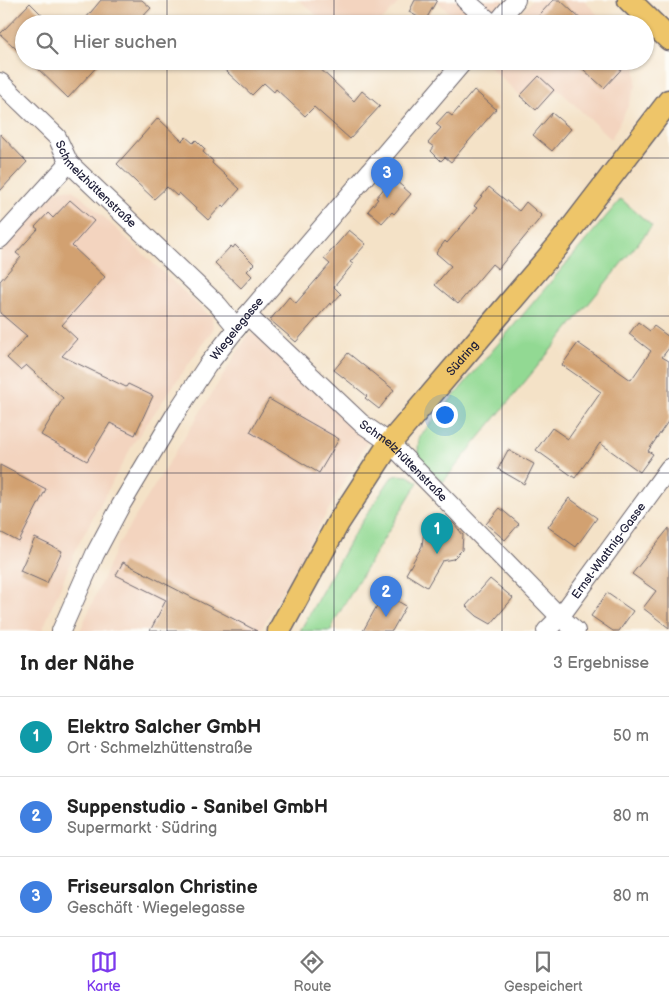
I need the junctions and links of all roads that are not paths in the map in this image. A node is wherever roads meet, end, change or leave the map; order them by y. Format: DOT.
graph roads {
  1 [pos="466,0"];
  2 [pos="516,0"];
  3 [pos="629,0"];
  4 [pos="484,15"];
  5 [pos="502,15"];
  6 [pos="644,15"];
  7 [pos="654,24"];
  8 [pos="669,39"];
  9 [pos="456,70"];
  10 [pos="0,82"];
  11 [pos="669,101"];
  12 [pos="69,163"];
  13 [pos="0,239"];
  14 [pos="242,322"];
  15 [pos="390,443"];
  16 [pos="669,468"];
  17 [pos="560,617"];
  18 [pos="62,631"];
  19 [pos="279,631"];
  20 [pos="546,631"];
  21 [pos="576,631"];
  1 -- 4 [label="street"];
  2 -- 5 [label="street"];
  3 -- 6 [label="main road"];
  7 -- 8 [label="main road"];
  9 -- 14 [label="street, Wiegelegasse"];
  10 -- 12 [label="street, Schmelzhüttenstraße"];
  11 -- 15 [label="main road, Südring"];
  12 -- 13 [label="street"];
  12 -- 14 [label="street, Schmelzhüttenstraße"];
  14 -- 15 [label="street, Schmelzhüttenstraße"];
  14 -- 18 [label="street, Wiegelegasse"];
  15 -- 17 [label="street, Schmelzhüttenstraße"];
  15 -- 19 [label="main road, Südring"];
  16 -- 17 [label="street, Ernst-Wlattnig-Gasse"];
  17 -- 20 [label="street, Ernst-Wlattnig-Gasse"];
  17 -- 21 [label="street, Schmelzhüttenstraße"];
}
